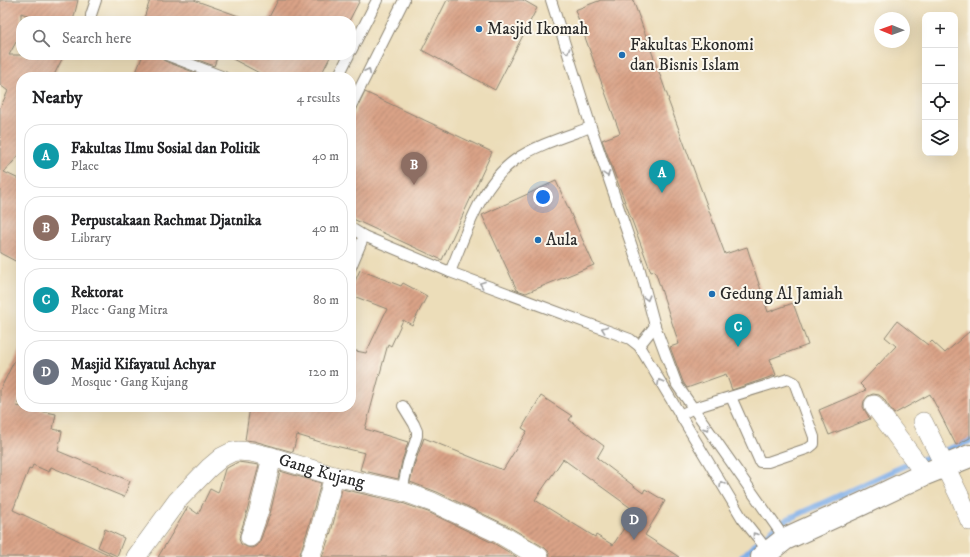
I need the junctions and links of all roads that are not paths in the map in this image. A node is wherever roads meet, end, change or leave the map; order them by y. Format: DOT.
graph roads {
  1 [pos="96,0"];
  2 [pos="377,0"];
  3 [pos="404,0"];
  4 [pos="551,0"];
  5 [pos="91,16"];
  6 [pos="356,41"];
  7 [pos="180,60"];
  8 [pos="346,60"];
  9 [pos="211,72"];
  10 [pos="340,72"];
  11 [pos="356,96"];
  12 [pos="591,127"];
  13 [pos="356,231"];
  14 [pos="364,236"];
  15 [pos="356,255"];
  16 [pos="450,272"];
  17 [pos="655,326"];
  18 [pos="638,346"];
  19 [pos="731,397"];
  20 [pos="874,405"];
  21 [pos="403,406"];
  22 [pos="694,408"];
  23 [pos="680,415"];
  24 [pos="923,422"];
  25 [pos="970,456"];
  26 [pos="272,457"];
  27 [pos="946,465"];
  28 [pos="925,474"];
  29 [pos="334,476"];
  30 [pos="402,491"];
  31 [pos="970,521"];
  32 [pos="250,538"];
  33 [pos="785,539"];
  34 [pos="765,554"];
  35 [pos="136,557"];
  36 [pos="310,557"];
  37 [pos="539,557"];
  1 -- 5 [label="lane"];
  2 -- 6 [label="lane"];
  11 -- 3 [label="lane, one-way"];
  4 -- 12 [label="lane, one-way"];
  7 -- 9 [label="lane"];
  8 -- 10 [label="lane"];
  12 -- 16 [label="lane"];
  12 -- 17 [label="lane, one-way"];
  13 -- 14 [label="lane"];
  14 -- 15 [label="lane"];
  14 -- 16 [label="lane"];
  18 -- 16 [label="lane, one-way"];
  17 -- 18 [label="lane"];
  17 -- 22 [label="lane"];
  23 -- 18 [label="lane, one-way"];
  19 -- 19 [label="lane"];
  19 -- 22 [label="lane"];
  20 -- 28 [label="street"];
  21 -- 30 [label="lane"];
  22 -- 23 [label="lane"];
  22 -- 33 [label="lane, one-way"];
  34 -- 23 [label="lane, one-way"];
  24 -- 27 [label="street"];
  25 -- 27 [label="highway"];
  26 -- 29 [label="street, Gang Kujang"];
  26 -- 32 [label="street"];
  26 -- 35 [label="street, Gang Kujang"];
  27 -- 28 [label="highway"];
  27 -- 31 [label="street"];
  28 -- 33 [label="highway"];
  29 -- 30 [label="street, Gang Kujang"];
  29 -- 36 [label="street"];
  30 -- 37 [label="street, Gang Kujang"];
  33 -- 34 [label="highway"];
}
